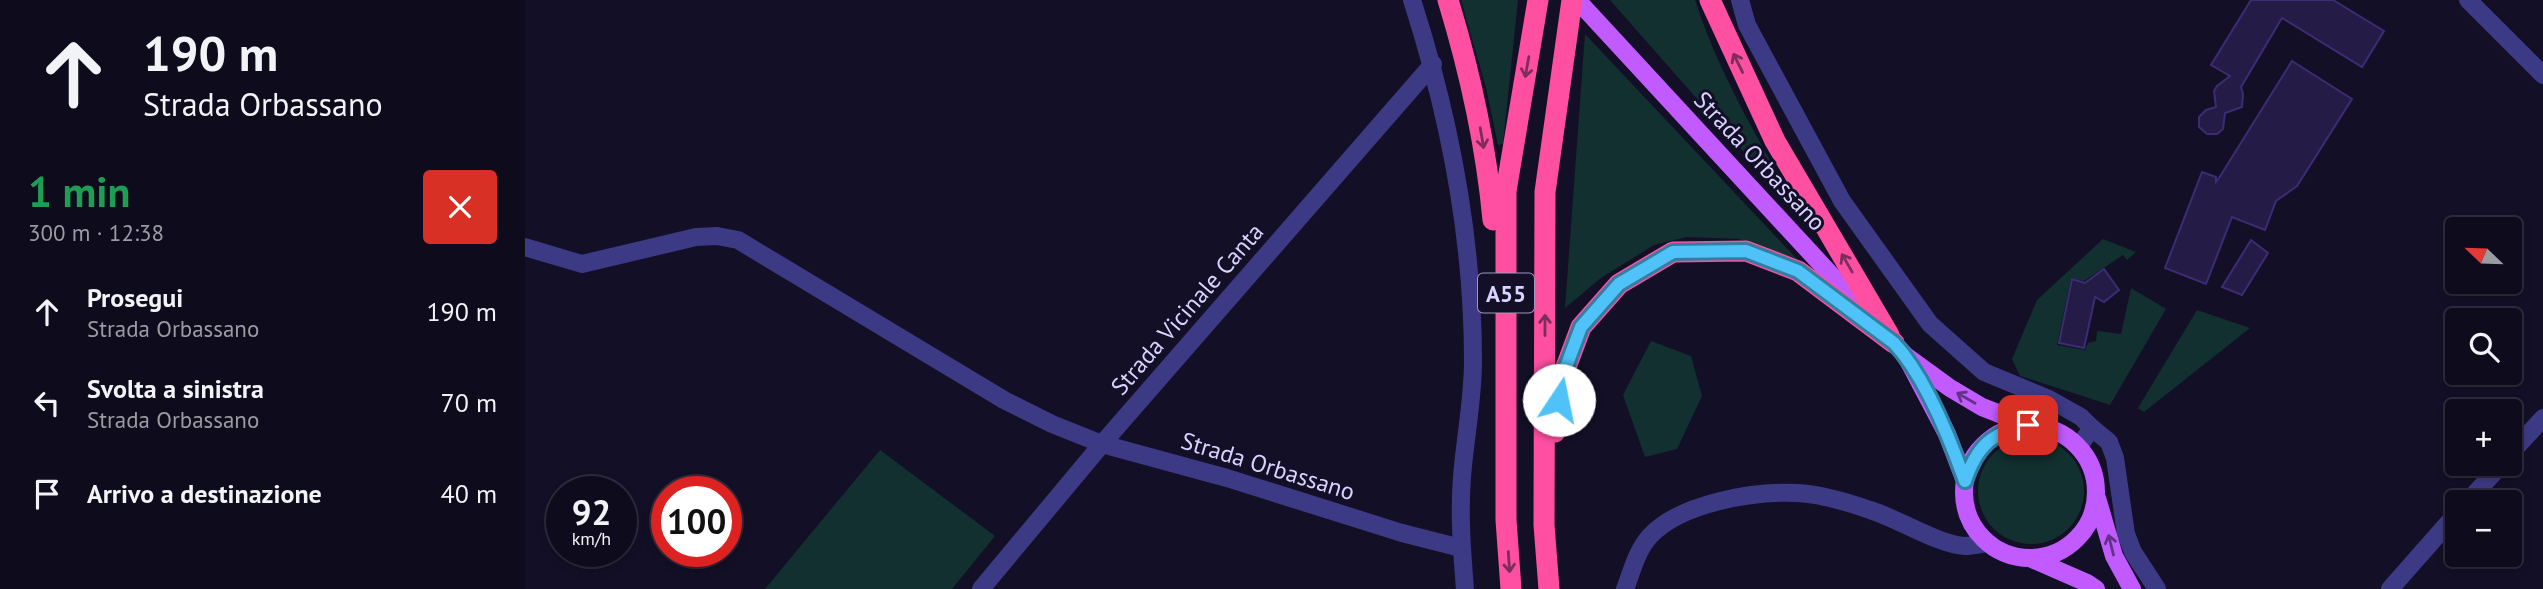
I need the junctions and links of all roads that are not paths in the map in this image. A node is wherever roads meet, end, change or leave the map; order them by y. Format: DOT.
graph roads {
  1 [pos="1412,0"];
  2 [pos="1448,0"];
  3 [pos="1538,0"];
  4 [pos="1572,0"];
  5 [pos="1577,0"];
  6 [pos="1710,0"];
  7 [pos="1740,0"];
  8 [pos="2468,0"];
  9 [pos="1433,64"];
  10 [pos="2543,75"];
  11 [pos="525,247"];
  12 [pos="1900,349"];
  13 [pos="2543,418"];
  14 [pos="2028,425"];
  15 [pos="2092,428"];
  16 [pos="2522,441"];
  17 [pos="1102,444"];
  18 [pos="2079,446"];
  19 [pos="2490,476"];
  20 [pos="1965,481"];
  21 [pos="2478,490"];
  22 [pos="2097,498"];
  23 [pos="1506,520"];
  24 [pos="1544,525"];
  25 [pos="2445,527"];
  26 [pos="1987,543"];
  27 [pos="1461,548"];
  28 [pos="2032,559"];
  29 [pos="981,589"];
  30 [pos="1465,589"];
  31 [pos="1511,589"];
  32 [pos="1549,589"];
  33 [pos="1625,589"];
  34 [pos="2096,589"];
  35 [pos="2132,589"];
  36 [pos="2157,589"];
  37 [pos="2390,589"];
  1 -- 9 [label="street"];
  2 -- 23 [label="highway, one-way"];
  3 -- 23 [label="highway, A55, one-way"];
  24 -- 4 [label="highway, A55, one-way"];
  5 -- 12 [label="main road, Strada Orbassano"];
  12 -- 6 [label="highway, one-way"];
  7 -- 15 [label="street"];
  8 -- 10 [label="street"];
  9 -- 17 [label="street, Strada Vicinale Canta"];
  9 -- 27 [label="street"];
  11 -- 17 [label="street, Strada Orbassano"];
  14 -- 12 [label="main road, Strada Orbassano, one-way"];
  12 -- 20 [label="main road, Strada Orbassano"];
  12 -- 24 [label="highway"];
  13 -- 16 [label="street"];
  14 -- 18 [label="main road, Strada Orbassano"];
  14 -- 20 [label="main road"];
  15 -- 18 [label="street"];
  15 -- 36 [label="street"];
  17 -- 27 [label="street, Strada Orbassano"];
  17 -- 29 [label="street, Strada Vicinale Canta"];
  18 -- 22 [label="main road"];
  19 -- 21 [label="street"];
  20 -- 26 [label="main road, Strada Orbassano"];
  22 -- 28 [label="main road"];
  35 -- 22 [label="main road, one-way"];
  23 -- 31 [label="highway, A55, one-way"];
  24 -- 32 [label="highway, A55"];
  25 -- 37 [label="street"];
  26 -- 28 [label="main road"];
  26 -- 33 [label="street"];
  27 -- 30 [label="street"];
  28 -- 34 [label="main road"];
}
